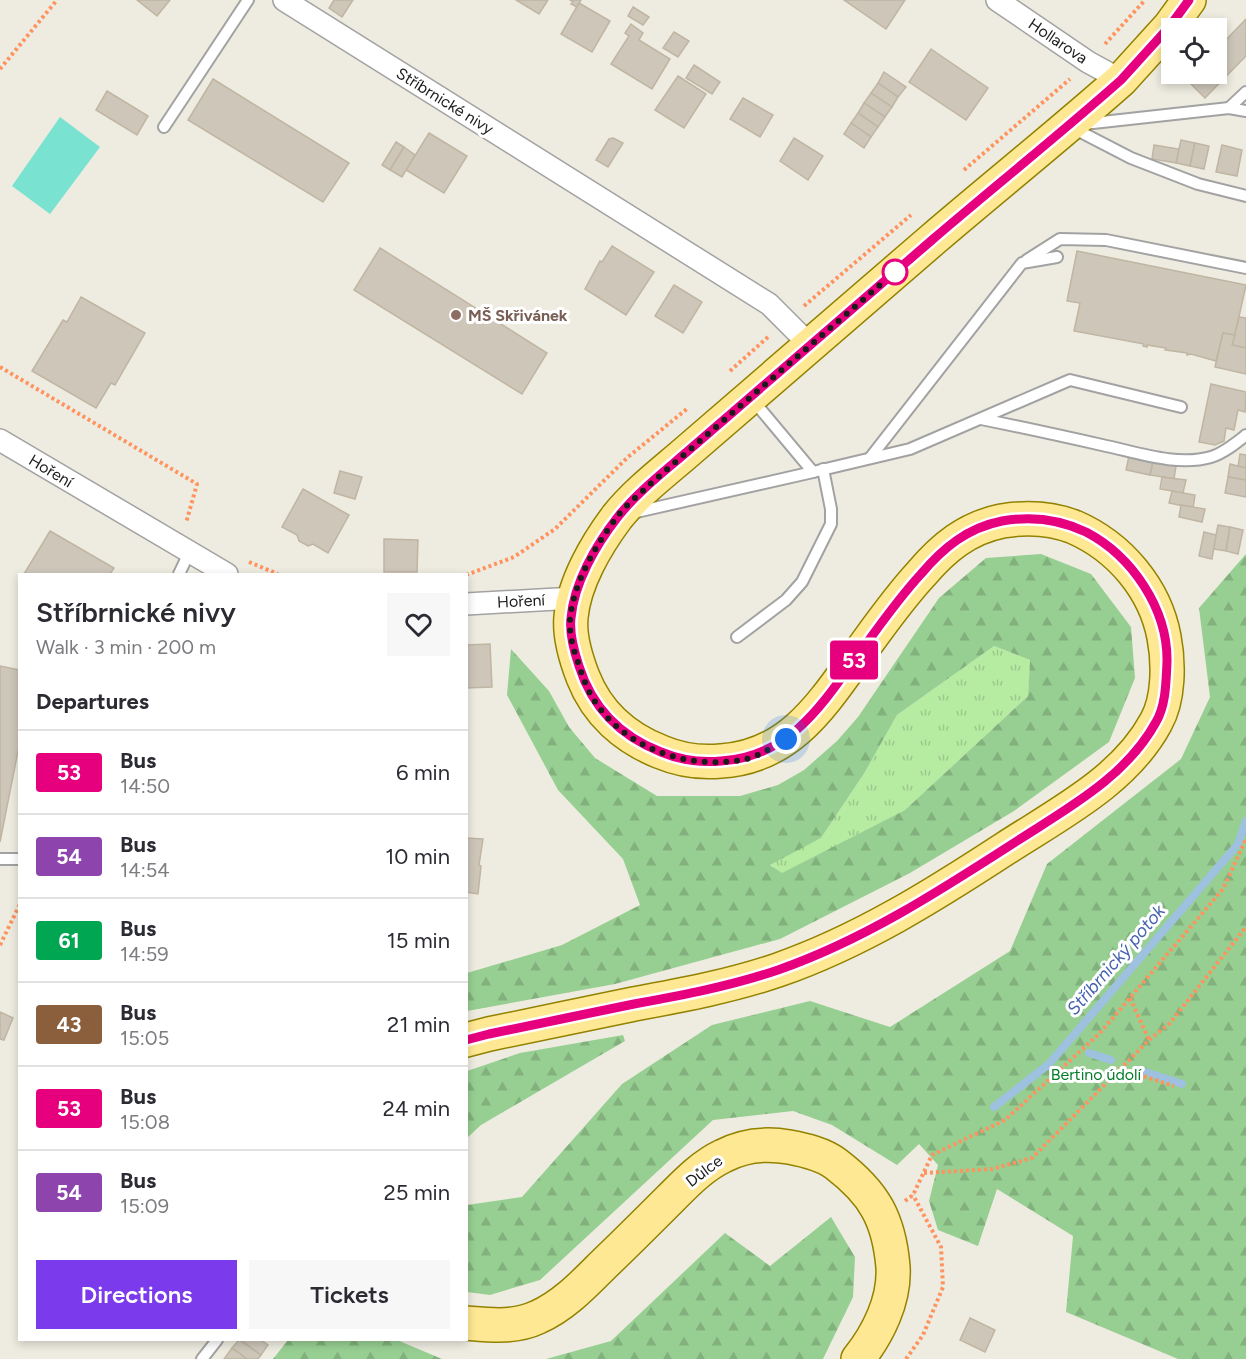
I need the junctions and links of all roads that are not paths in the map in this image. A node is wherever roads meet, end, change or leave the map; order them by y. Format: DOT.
graph roads {
  1 [pos="248,0"];
  2 [pos="284,0"];
  3 [pos="997,0"];
  4 [pos="1189,0"];
  5 [pos="1121,80"];
  6 [pos="1246,92"];
  7 [pos="1229,108"];
  8 [pos="1246,111"];
  9 [pos="1069,126"];
  10 [pos="164,127"];
  11 [pos="1246,196"];
  12 [pos="1057,257"];
  13 [pos="1022,263"];
  14 [pos="1246,268"];
  15 [pos="810,346"];
  16 [pos="750,397"];
  17 [pos="1181,407"];
  18 [pos="980,419"];
  19 [pos="1246,435"];
  20 [pos="0,441"];
  21 [pos="870,458"];
  22 [pos="818,470"];
  23 [pos="618,516"];
  24 [pos="189,553"];
  25 [pos="179,573"];
  26 [pos="225,573"];
  27 [pos="574,598"];
  28 [pos="468,604"];
  29 [pos="737,637"];
  30 [pos="18,858"];
  31 [pos="0,859"];
  32 [pos="468,1039"];
  33 [pos="468,1323"];
  34 [pos="216,1341"];
  35 [pos="202,1359"];
  36 [pos="858,1359"];
  1 -- 10 [label="lane"];
  2 -- 15 [label="street, Stříbrnické nivy"];
  3 -- 5 [label="street, Hollarova"];
  4 -- 5 [label="main road"];
  5 -- 9 [label="main road"];
  6 -- 7 [label="lane"];
  7 -- 8 [label="lane"];
  7 -- 9 [label="lane"];
  9 -- 11 [label="lane"];
  9 -- 15 [label="main road"];
  12 -- 13 [label="lane"];
  13 -- 14 [label="lane"];
  13 -- 21 [label="lane"];
  15 -- 16 [label="main road"];
  16 -- 22 [label="lane"];
  16 -- 23 [label="main road"];
  17 -- 18 [label="lane"];
  18 -- 19 [label="lane"];
  18 -- 21 [label="lane"];
  20 -- 24 [label="street, Hoření"];
  21 -- 22 [label="lane"];
  22 -- 23 [label="lane"];
  22 -- 29 [label="lane"];
  23 -- 27 [label="main road"];
  24 -- 25 [label="lane"];
  24 -- 26 [label="street, Hoření"];
  27 -- 28 [label="street, Hoření"];
  27 -- 32 [label="main road"];
  30 -- 31 [label="lane"];
  33 -- 36 [label="main road, Důlce"];
  34 -- 35 [label="lane"];
}
